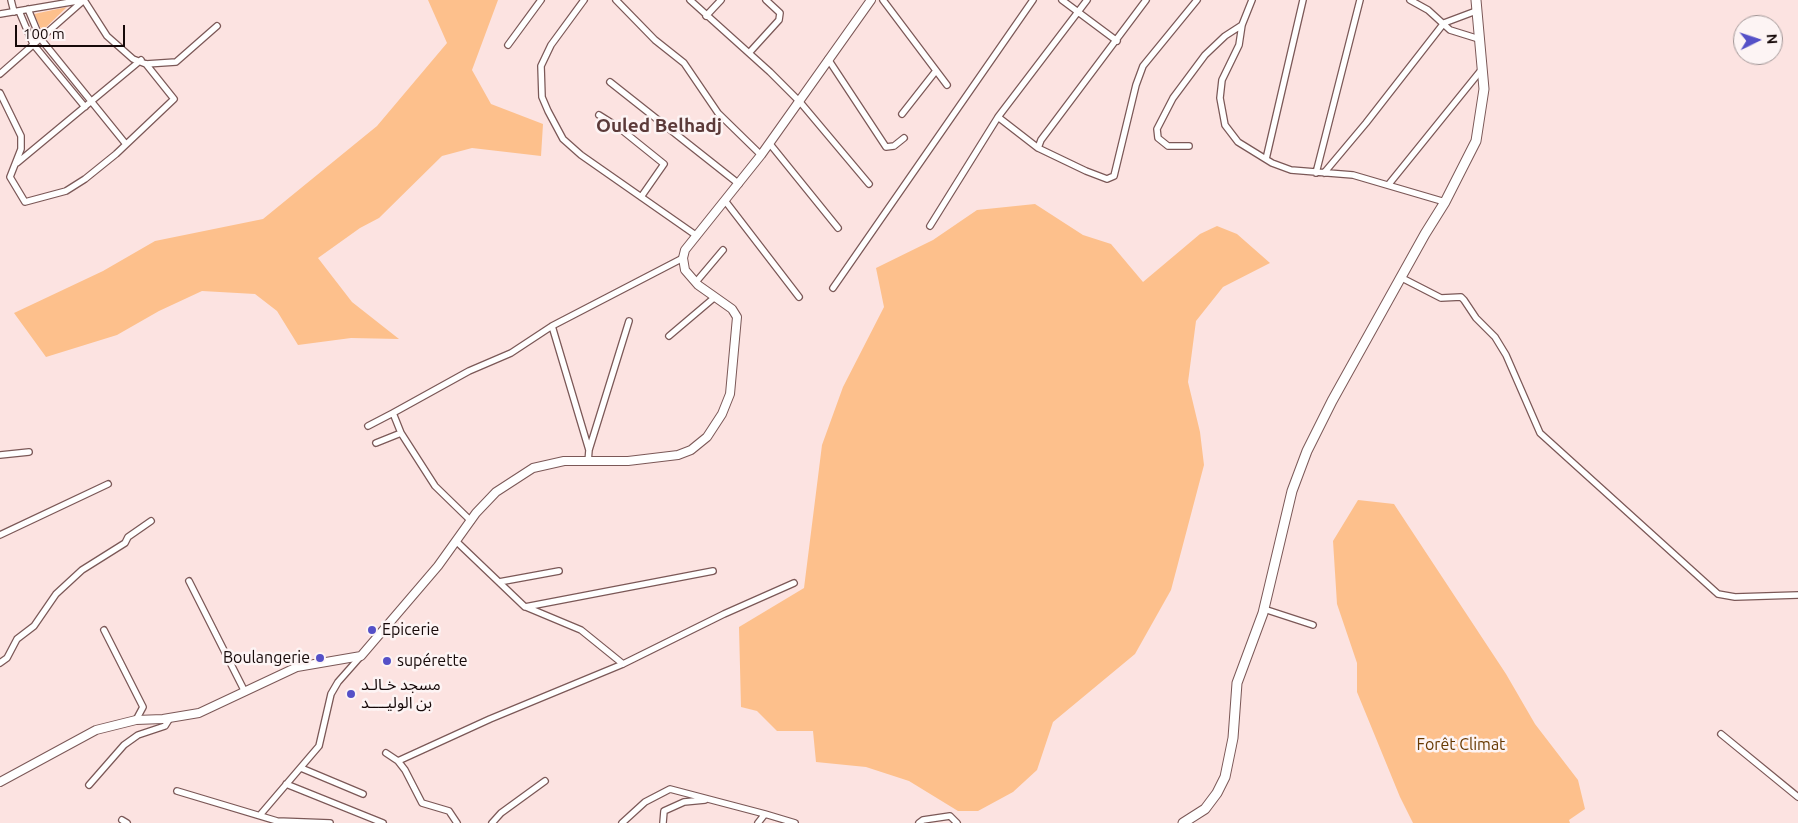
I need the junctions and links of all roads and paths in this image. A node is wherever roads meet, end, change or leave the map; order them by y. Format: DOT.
graph roads {
  1 [pos="11,0"];
  2 [pos="84,0"];
  3 [pos="541,0"];
  4 [pos="584,0"];
  5 [pos="616,0"];
  6 [pos="690,0"];
  7 [pos="720,0"];
  8 [pos="766,0"];
  9 [pos="872,0"];
  10 [pos="883,0"];
  11 [pos="1033,0"];
  12 [pos="1062,0"];
  13 [pos="1087,0"];
  14 [pos="1146,0"];
  15 [pos="1197,0"];
  16 [pos="1252,0"];
  17 [pos="1303,0"];
  18 [pos="1360,0"];
  19 [pos="1410,0"];
  20 [pos="1476,0"];
  21 [pos="47,3"];
  22 [pos="28,10"];
  23 [pos="1476,11"];
  24 [pos="16,12"];
  25 [pos="1078,12"];
  26 [pos="0,14"];
  27 [pos="706,16"];
  28 [pos="1444,22"];
  29 [pos="1242,25"];
  30 [pos="217,26"];
  31 [pos="40,38"];
  32 [pos="1479,39"];
  33 [pos="1117,41"];
  34 [pos="33,44"];
  35 [pos="508,45"];
  36 [pos="749,53"];
  37 [pos="828,59"];
  38 [pos="143,62"];
  39 [pos="1484,67"];
  40 [pos="935,72"];
  41 [pos="0,74"];
  42 [pos="610,82"];
  43 [pos="947,85"];
  44 [pos="0,93"];
  45 [pos="92,101"];
  46 [pos="800,102"];
  47 [pos="85,107"];
  48 [pos="902,114"];
  49 [pos="599,115"];
  50 [pos="998,117"];
  51 [pos="904,138"];
  52 [pos="125,144"];
  53 [pos="770,144"];
  54 [pos="1190,146"];
  55 [pos="1038,148"];
  56 [pos="761,155"];
  57 [pos="1266,159"];
  58 [pos="17,163"];
  59 [pos="1316,173"];
  60 [pos="1324,173"];
  61 [pos="739,184"];
  62 [pos="869,184"];
  63 [pos="1389,184"];
  64 [pos="641,197"];
  65 [pos="726,202"];
  66 [pos="1445,202"];
  67 [pos="930,226"];
  68 [pos="838,228"];
  69 [pos="697,236"];
  70 [pos="723,250"];
  71 [pos="683,258"];
  72 [pos="1400,277"];
  73 [pos="696,282"];
  74 [pos="833,288"];
  75 [pos="714,297"];
  76 [pos="798,297"];
  77 [pos="629,321"];
  78 [pos="552,326"];
  79 [pos="670,336"];
  80 [pos="393,413"];
  81 [pos="368,426"];
  82 [pos="401,433"];
  83 [pos="376,443"];
  84 [pos="589,450"];
  85 [pos="29,452"];
  86 [pos="0,455"];
  87 [pos="588,462"];
  88 [pos="108,484"];
  89 [pos="151,521"];
  90 [pos="471,521"];
  91 [pos="0,535"];
  92 [pos="457,542"];
  93 [pos="558,571"];
  94 [pos="714,572"];
  95 [pos="188,581"];
  96 [pos="499,582"];
  97 [pos="794,584"];
  98 [pos="1798,596"];
  99 [pos="525,607"];
  100 [pos="1264,608"];
  101 [pos="1312,625"];
  102 [pos="104,630"];
  103 [pos="362,656"];
  104 [pos="0,663"];
  105 [pos="623,664"];
  106 [pos="245,692"];
  107 [pos="170,718"];
  108 [pos="136,720"];
  109 [pos="1721,734"];
  110 [pos="386,753"];
  111 [pos="398,761"];
  112 [pos="301,768"];
  113 [pos="2,779"];
  114 [pos="545,781"];
  115 [pos="286,784"];
  116 [pos="89,785"];
  117 [pos="176,791"];
  118 [pos="364,794"];
  119 [pos="1798,797"];
  120 [pos="706,800"];
  121 [pos="765,814"];
  122 [pos="260,815"];
  123 [pos="330,823"];
  124 [pos="384,823"];
  125 [pos="458,823"];
  126 [pos="492,823"];
  127 [pos="622,823"];
  128 [pos="663,823"];
  129 [pos="758,823"];
  130 [pos="795,823"];
  131 [pos="919,823"];
  132 [pos="957,823"];
  133 [pos="1183,823"];
  1 -- 24 [label="street"];
  2 -- 21 [label="street"];
  2 -- 31 [label="street"];
  2 -- 38 [label="street"];
  3 -- 35 [label="street"];
  4 -- 64 [label="street"];
  5 -- 56 [label="street"];
  6 -- 27 [label="street"];
  7 -- 27 [label="street"];
  8 -- 36 [label="street"];
  9 -- 37 [label="street"];
  10 -- 40 [label="street"];
  11 -- 74 [label="street"];
  12 -- 25 [label="street"];
  13 -- 25 [label="street"];
  14 -- 33 [label="street"];
  15 -- 55 [label="street"];
  16 -- 29 [label="street"];
  17 -- 57 [label="street"];
  18 -- 59 [label="street"];
  19 -- 28 [label="street"];
  20 -- 23 [label="main road"];
  21 -- 22 [label="street"];
  22 -- 24 [label="street"];
  22 -- 31 [label="street"];
  23 -- 28 [label="street"];
  23 -- 32 [label="main road"];
  24 -- 26 [label="street"];
  24 -- 34 [label="street"];
  25 -- 33 [label="street"];
  25 -- 50 [label="street"];
  27 -- 36 [label="street"];
  28 -- 32 [label="street"];
  28 -- 60 [label="street"];
  29 -- 54 [label="street"];
  29 -- 57 [label="street"];
  30 -- 38 [label="street"];
  31 -- 34 [label="street"];
  31 -- 45 [label="street"];
  32 -- 39 [label="main road"];
  33 -- 55 [label="street"];
  34 -- 41 [label="street"];
  34 -- 47 [label="street"];
  36 -- 46 [label="street"];
  37 -- 46 [label="street"];
  37 -- 51 [label="street"];
  38 -- 45 [label="street"];
  38 -- 52 [label="street"];
  39 -- 63 [label="street"];
  39 -- 66 [label="main road"];
  40 -- 43 [label="street"];
  40 -- 48 [label="street"];
  42 -- 61 [label="street"];
  44 -- 58 [label="street"];
  45 -- 47 [label="street"];
  45 -- 52 [label="street"];
  46 -- 53 [label="street"];
  46 -- 62 [label="street"];
  47 -- 58 [label="street"];
  49 -- 64 [label="street"];
  50 -- 55 [label="street"];
  50 -- 67 [label="street"];
  52 -- 58 [label="street"];
  53 -- 56 [label="street"];
  53 -- 68 [label="street"];
  56 -- 61 [label="street"];
  57 -- 59 [label="street"];
  59 -- 60 [label="street"];
  60 -- 63 [label="street"];
  61 -- 65 [label="street"];
  63 -- 66 [label="street"];
  64 -- 69 [label="street"];
  65 -- 69 [label="street"];
  65 -- 76 [label="street"];
  66 -- 72 [label="main road"];
  69 -- 71 [label="street"];
  70 -- 73 [label="street"];
  71 -- 73 [label="street"];
  71 -- 78 [label="street"];
  72 -- 98 [label="street"];
  72 -- 100 [label="main road"];
  73 -- 75 [label="street"];
  75 -- 79 [label="street"];
  75 -- 87 [label="street"];
  77 -- 84 [label="street"];
  78 -- 80 [label="street"];
  78 -- 84 [label="street"];
  80 -- 81 [label="street"];
  80 -- 82 [label="street"];
  82 -- 83 [label="street"];
  82 -- 90 [label="street"];
  84 -- 87 [label="street"];
  85 -- 86 [label="street"];
  87 -- 90 [label="street"];
  88 -- 91 [label="street"];
  89 -- 104 [label="street"];
  90 -- 92 [label="street"];
  92 -- 96 [label="street"];
  92 -- 103 [label="street"];
  93 -- 96 [label="street"];
  94 -- 99 [label="street"];
  95 -- 106 [label="street"];
  96 -- 99 [label="street"];
  97 -- 105 [label="street"];
  99 -- 105 [label="street"];
  100 -- 101 [label="street"];
  100 -- 133 [label="main road"];
  102 -- 108 [label="street"];
  103 -- 106 [label="street"];
  103 -- 112 [label="street"];
  105 -- 111 [label="street"];
  106 -- 107 [label="street"];
  107 -- 108 [label="street"];
  107 -- 116 [label="street"];
  108 -- 113 [label="street"];
  109 -- 119 [label="street"];
  110 -- 111 [label="street"];
  111 -- 125 [label="street"];
  112 -- 115 [label="street"];
  112 -- 118 [label="street"];
  114 -- 126 [label="street"];
  115 -- 122 [label="street"];
  115 -- 124 [label="street"];
  117 -- 122 [label="street"];
  120 -- 121 [label="street"];
  120 -- 127 [label="street"];
  120 -- 128 [label="street"];
  121 -- 129 [label="street"];
  121 -- 130 [label="street"];
  122 -- 123 [label="street"];
  131 -- 132 [label="street"];
}
